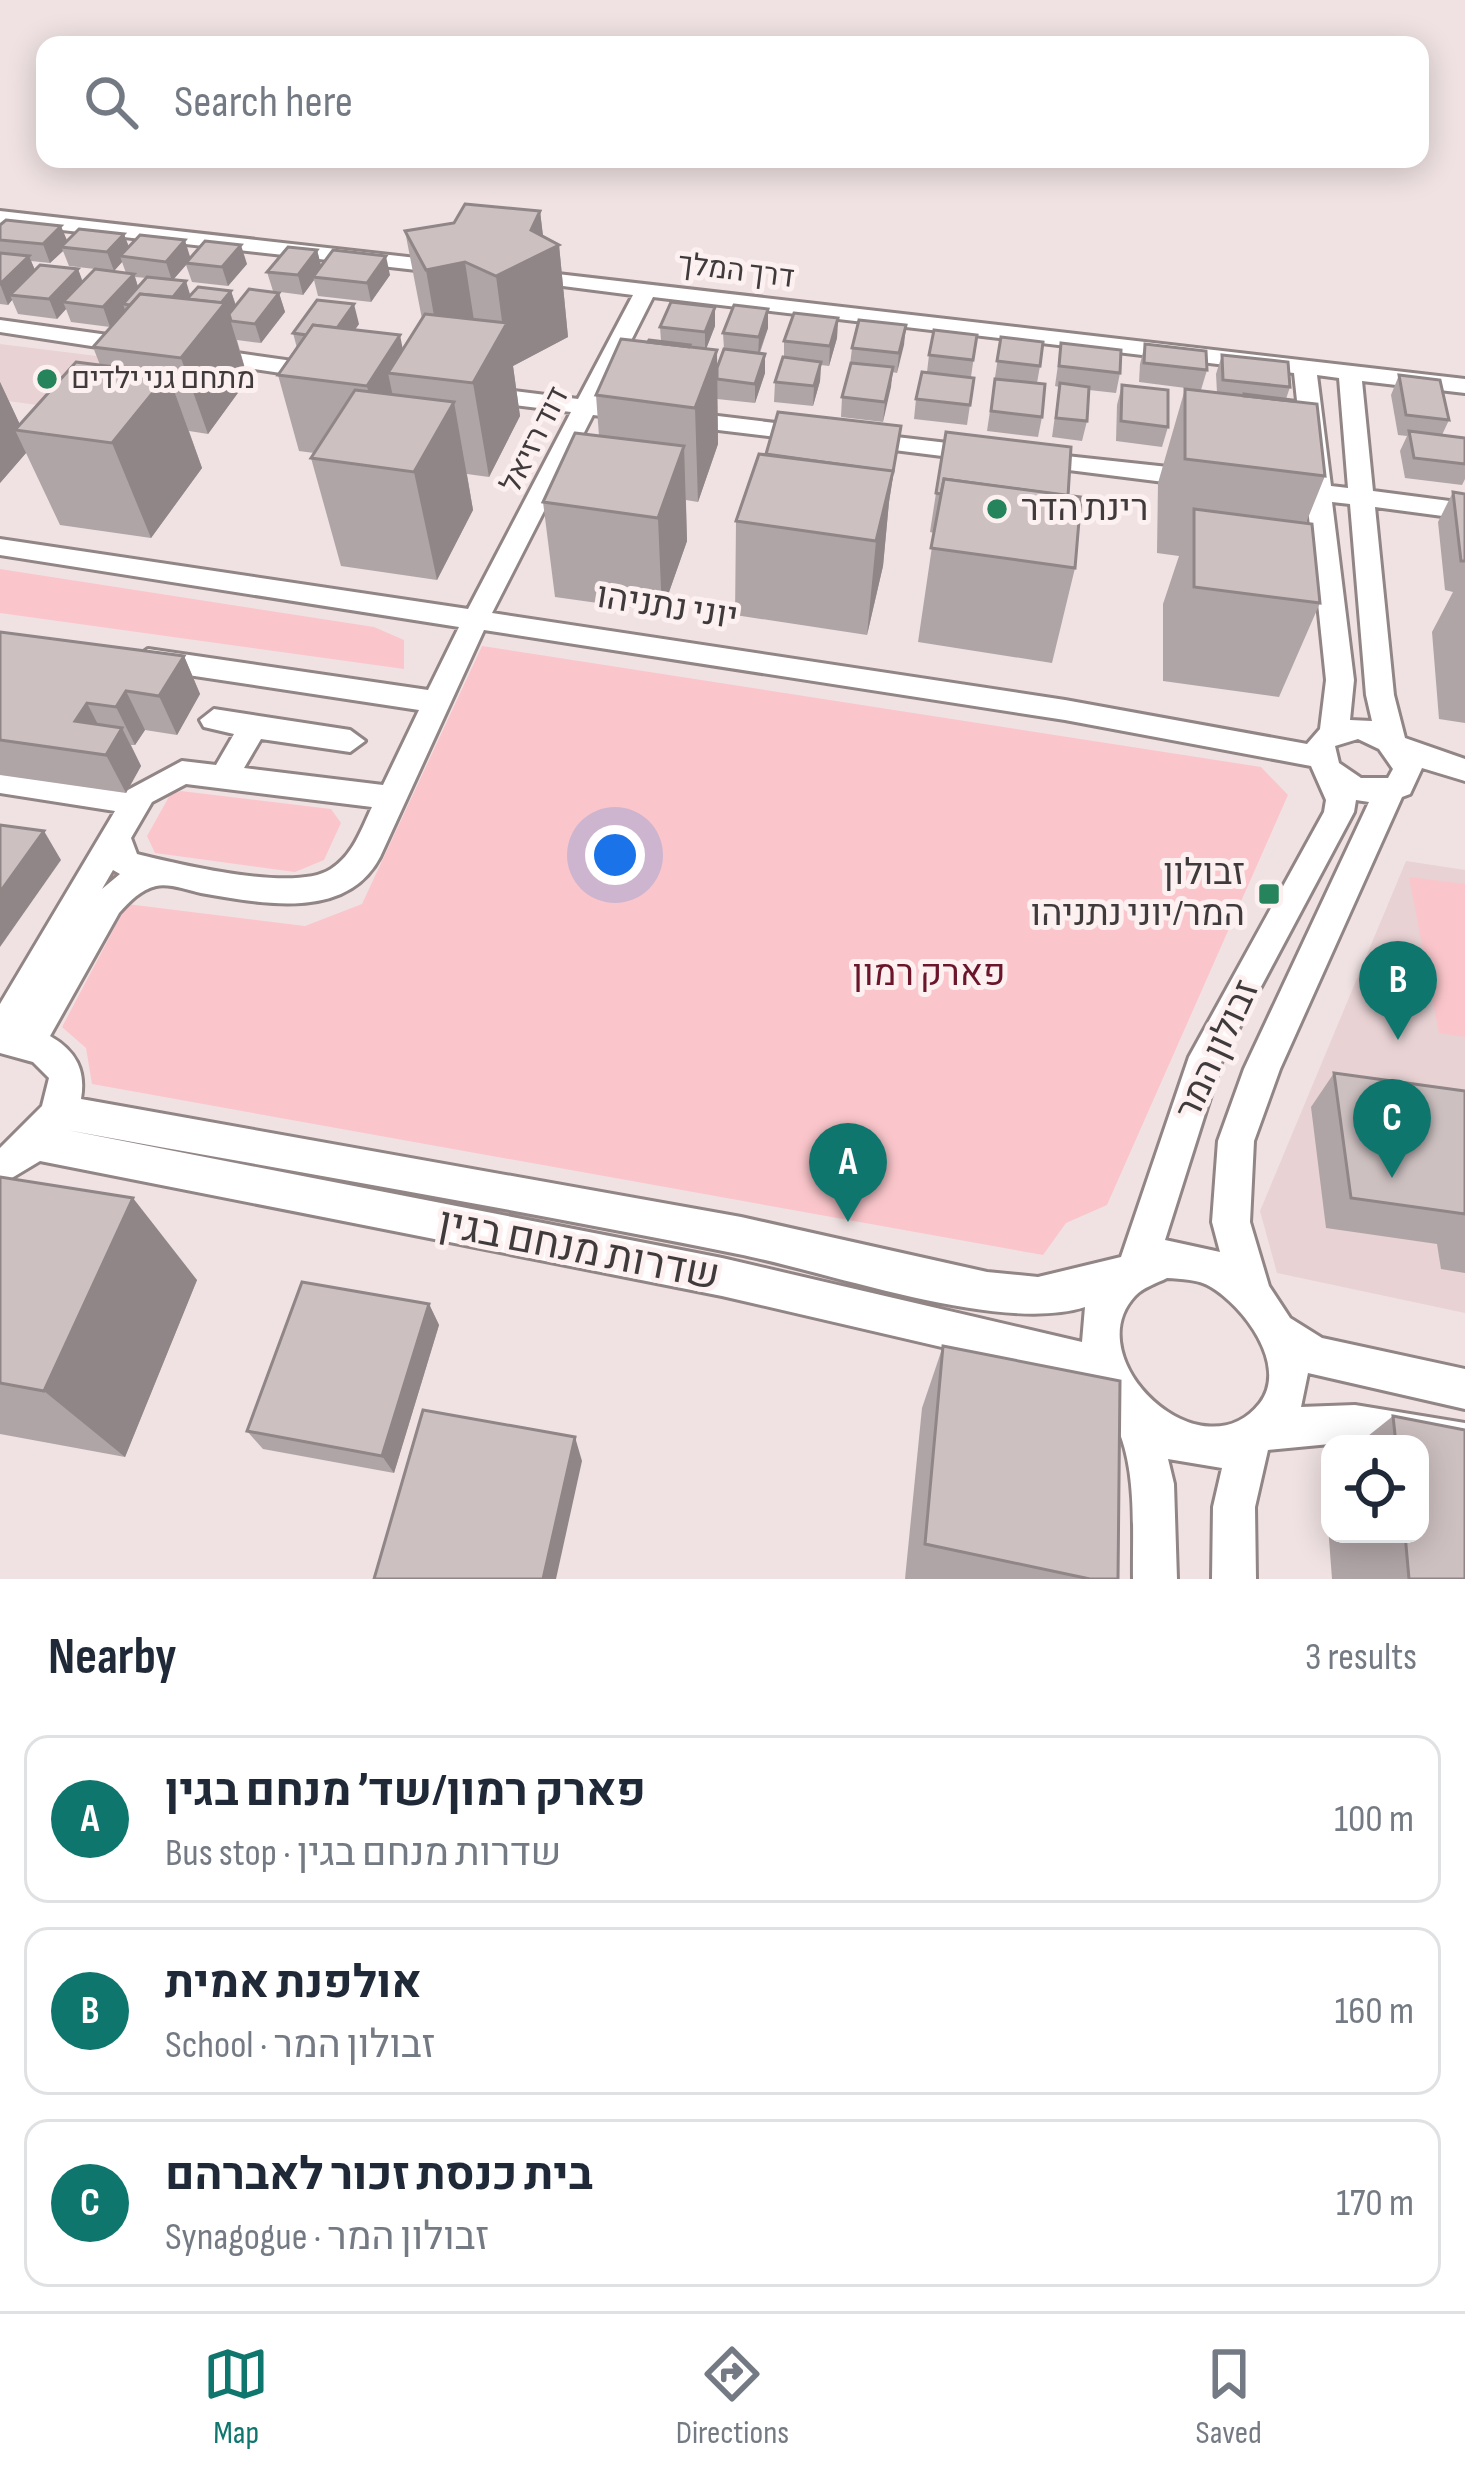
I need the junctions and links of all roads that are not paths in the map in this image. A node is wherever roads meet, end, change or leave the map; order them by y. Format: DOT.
graph roads {
  1 [pos="0,217"];
  2 [pos="481,272"];
  3 [pos="505,274"];
  4 [pos="646,290"];
  5 [pos="0,326"];
  6 [pos="1304,367"];
  7 [pos="1350,373"];
  8 [pos="335,374"];
  9 [pos="1465,386"];
  10 [pos="449,390"];
  11 [pos="585,409"];
  12 [pos="1319,492"];
  13 [pos="1361,497"];
  14 [pos="1465,511"];
  15 [pos="0,547"];
  16 [pos="477,617"];
  17 [pos="115,653"];
  18 [pos="437,702"];
  19 [pos="214,720"];
  20 [pos="253,727"];
  21 [pos="350,741"];
  22 [pos="1396,746"];
  23 [pos="1329,754"];
  24 [pos="1465,773"];
  25 [pos="224,778"];
  26 [pos="0,782"];
  27 [pos="1395,788"];
  28 [pos="390,798"];
  29 [pos="136,803"];
  30 [pos="115,838"];
  31 [pos="156,872"];
  32 [pos="9,1040"];
  33 [pos="61,1112"];
  34 [pos="38,1144"];
  35 [pos="0,1168"];
  36 [pos="1132,1272"];
  37 [pos="1252,1294"];
  38 [pos="1279,1333"];
  39 [pos="1465,1389"];
  40 [pos="1125,1399"];
  41 [pos="1257,1434"];
  42 [pos="1465,1444"];
  43 [pos="1155,1579"];
  44 [pos="1234,1579"];
  1 -- 2 [label="street"];
  3 -- 4 [label="street, דרך המלך"];
  4 -- 6 [label="street, דרך המלך"];
  4 -- 11 [label="street, דוד רזיאל"];
  5 -- 8 [label="street"];
  6 -- 7 [label="street, דרך המלך"];
  6 -- 12 [label="street, זבולון המר"];
  7 -- 9 [label="street, דרך המלך"];
  7 -- 13 [label="street"];
  10 -- 11 [label="street"];
  11 -- 12 [label="street"];
  11 -- 16 [label="street, דוד רזיאל"];
  12 -- 13 [label="street"];
  12 -- 23 [label="street, זבולון המר"];
  13 -- 14 [label="street"];
  13 -- 22 [label="street"];
  15 -- 16 [label="street, יוני נתניהו"];
  16 -- 18 [label="street, דוד רזיאל"];
  16 -- 23 [label="street, יוני נתניהו"];
  17 -- 18 [label="street"];
  18 -- 28 [label="street, דוד רזיאל"];
  19 -- 20 [label="street"];
  20 -- 21 [label="street"];
  20 -- 25 [label="street"];
  22 -- 23 [label="street"];
  22 -- 24 [label="street"];
  22 -- 27 [label="street"];
  23 -- 27 [label="street"];
  23 -- 36 [label="street, זבולון המר"];
  24 -- 27 [label="street"];
  25 -- 28 [label="street"];
  25 -- 29 [label="street"];
  26 -- 29 [label="street"];
  27 -- 37 [label="street, זבולון המר"];
  28 -- 31 [label="street, דוד רזיאל"];
  29 -- 30 [label="street"];
  30 -- 31 [label="street"];
  30 -- 32 [label="street"];
  31 -- 32 [label="street"];
  32 -- 33 [label="street"];
  33 -- 34 [label="street"];
  33 -- 36 [label="street, שדרות מנחם בגין"];
  34 -- 35 [label="street"];
  34 -- 40 [label="street, שדרות מנחם בגין"];
  36 -- 37 [label="street"];
  36 -- 40 [label="street"];
  37 -- 38 [label="street"];
  38 -- 39 [label="street"];
  38 -- 41 [label="street"];
  40 -- 41 [label="street"];
  40 -- 43 [label="street"];
  41 -- 42 [label="street"];
  41 -- 44 [label="street"];
}
